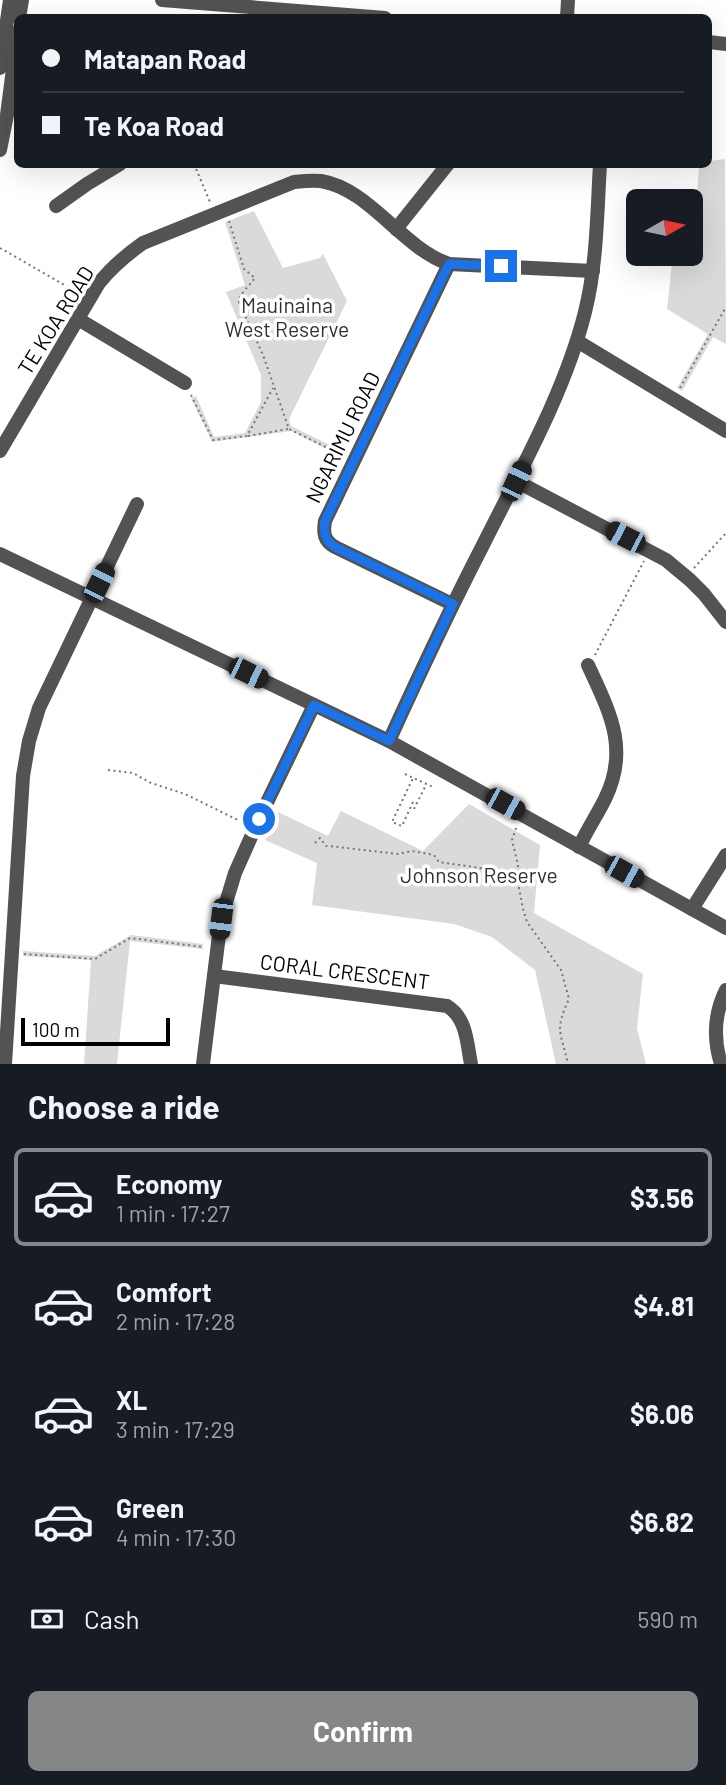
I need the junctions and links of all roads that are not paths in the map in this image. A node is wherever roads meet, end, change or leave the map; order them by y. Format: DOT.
graph roads {
  1 [pos="10,0"];
  2 [pos="162,0"];
  3 [pos="215,2"];
  4 [pos="294,4"];
  5 [pos="239,12"];
  6 [pos="359,14"];
  7 [pos="14,62"];
  8 [pos="0,68"];
  9 [pos="0,150"];
  10 [pos="92,168"];
  11 [pos="113,168"];
  12 [pos="446,168"];
  13 [pos="600,168"];
  14 [pos="91,181"];
  15 [pos="56,206"];
  16 [pos="396,229"];
  17 [pos="449,264"];
  18 [pos="593,271"];
  19 [pos="78,319"];
  20 [pos="577,341"];
  21 [pos="188,389"];
  22 [pos="726,431"];
  23 [pos="0,451"];
  24 [pos="516,481"];
  25 [pos="137,504"];
  26 [pos="0,554"];
  27 [pos="92,598"];
  28 [pos="453,604"];
  29 [pos="726,622"];
  30 [pos="591,661"];
  31 [pos="314,705"];
  32 [pos="389,741"];
  33 [pos="579,847"];
  34 [pos="726,855"];
  35 [pos="692,909"];
  36 [pos="726,928"];
  37 [pos="214,976"];
  38 [pos="726,990"];
  39 [pos="5,1064"];
  40 [pos="203,1064"];
  41 [pos="471,1064"];
  42 [pos="721,1064"];
  1 -- 8 [label="street"];
  2 -- 3 [label="street"];
  3 -- 5 [label="street"];
  4 -- 5 [label="street"];
  4 -- 6 [label="street"];
  7 -- 9 [label="street"];
  10 -- 14 [label="street"];
  11 -- 14 [label="street"];
  12 -- 16 [label="street"];
  13 -- 18 [label="street"];
  14 -- 15 [label="street"];
  16 -- 17 [label="street, TE KOA ROAD"];
  16 -- 19 [label="street, TE KOA ROAD"];
  17 -- 18 [label="street, TE KOA ROAD"];
  17 -- 28 [label="street, NGARIMU ROAD"];
  18 -- 20 [label="street"];
  19 -- 21 [label="street"];
  19 -- 23 [label="street, TE KOA ROAD"];
  20 -- 22 [label="street"];
  20 -- 24 [label="street"];
  24 -- 28 [label="street"];
  24 -- 29 [label="street"];
  25 -- 27 [label="street"];
  26 -- 27 [label="street"];
  27 -- 31 [label="street"];
  27 -- 39 [label="street"];
  28 -- 32 [label="street"];
  30 -- 33 [label="street"];
  31 -- 32 [label="street"];
  31 -- 37 [label="street"];
  32 -- 33 [label="street"];
  33 -- 35 [label="street"];
  34 -- 35 [label="street"];
  35 -- 36 [label="street"];
  37 -- 40 [label="street"];
  37 -- 41 [label="street, CORAL CRESCENT"];
  38 -- 42 [label="street"];
}
